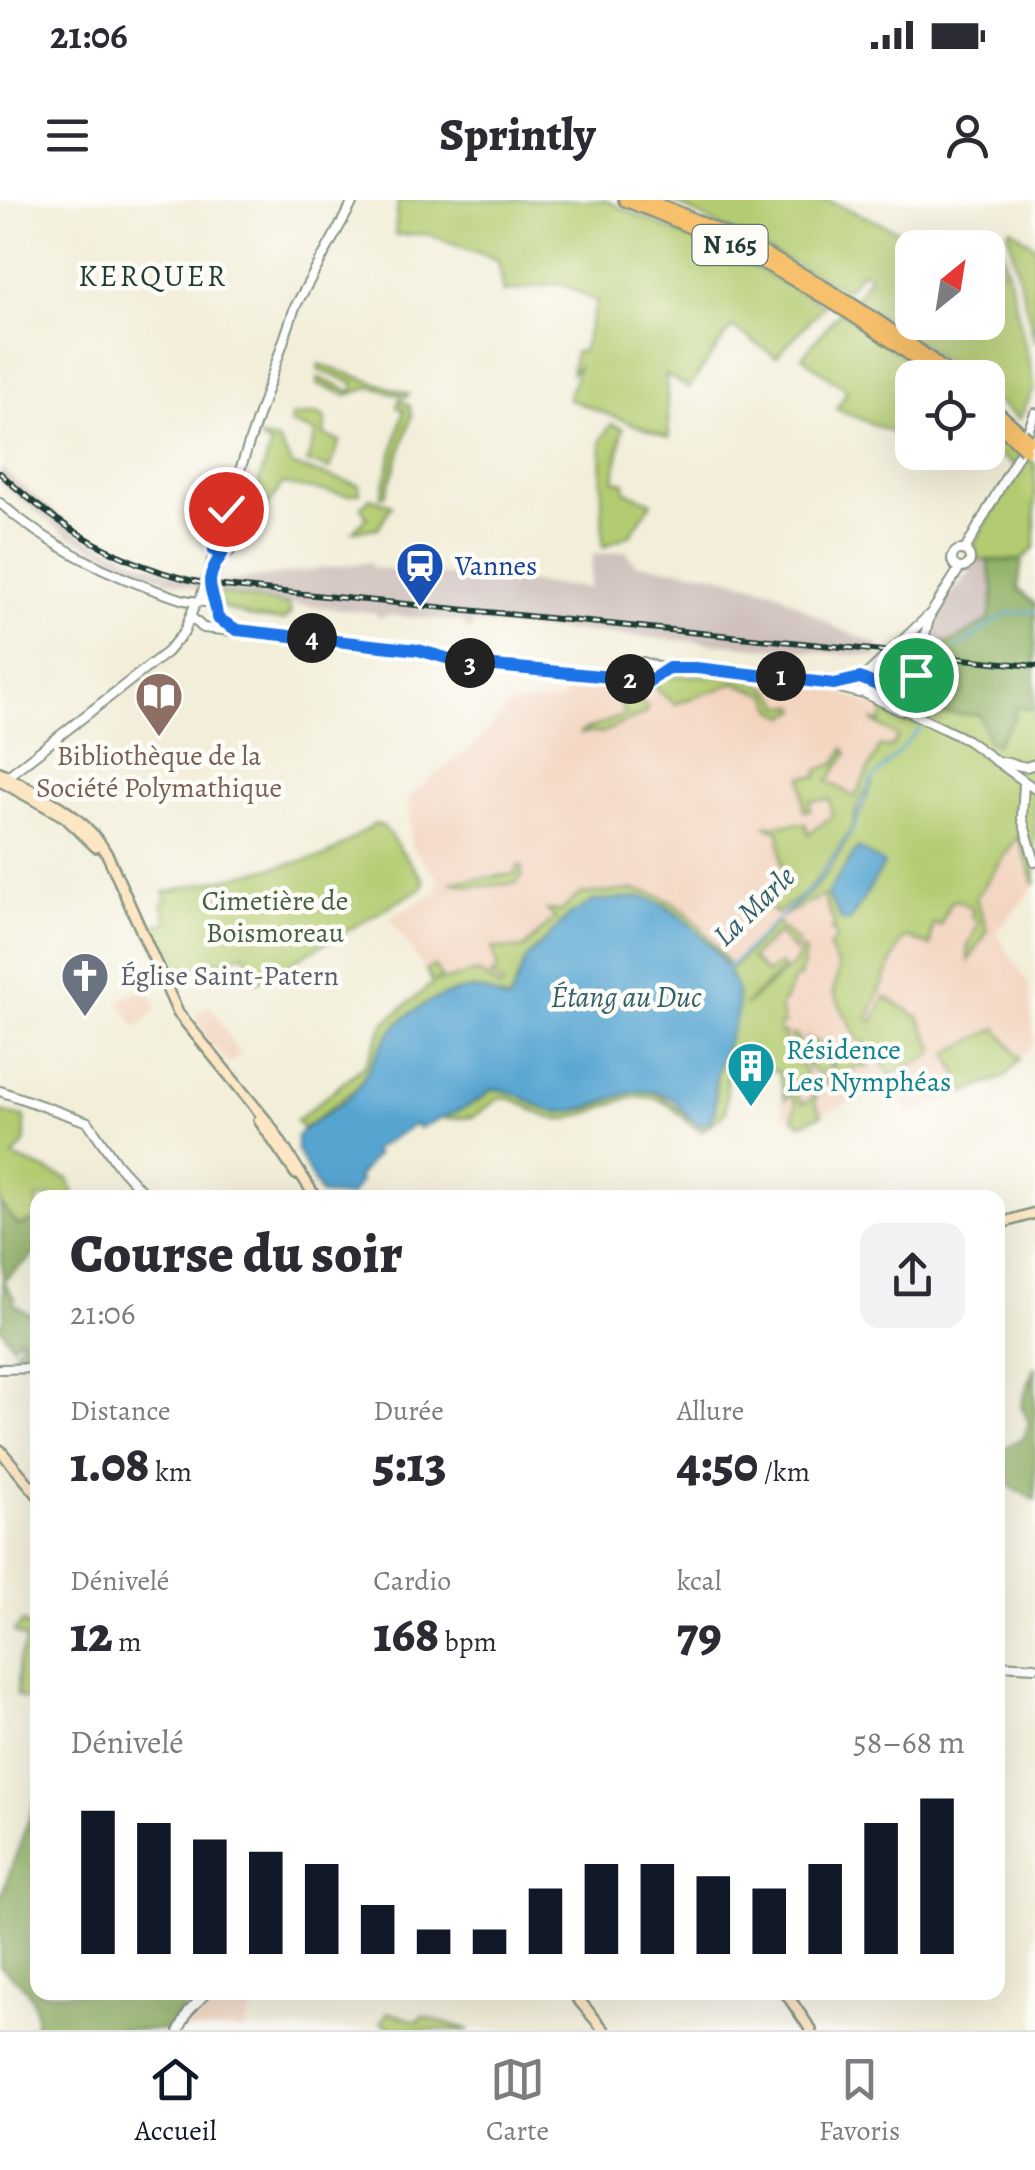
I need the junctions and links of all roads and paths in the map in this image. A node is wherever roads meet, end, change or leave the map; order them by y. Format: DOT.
graph roads {
  1 [pos="354,200"];
  2 [pos="625,200"];
  3 [pos="647,200"];
  4 [pos="833,297"];
  5 [pos="850,307"];
  6 [pos="919,360"];
  7 [pos="928,360"];
  8 [pos="1035,413"];
  9 [pos="1005,421"];
  10 [pos="1005,427"];
  11 [pos="1028,445"];
  12 [pos="0,503"];
  13 [pos="223,536"];
  14 [pos="965,550"];
  15 [pos="218,552"];
  16 [pos="959,569"];
  17 [pos="212,604"];
  18 [pos="194,608"];
  19 [pos="932,612"];
  20 [pos="217,618"];
  21 [pos="210,627"];
  22 [pos="244,632"];
  23 [pos="651,665"];
  24 [pos="669,668"];
  25 [pos="654,677"];
  26 [pos="632,679"];
  27 [pos="859,685"];
  28 [pos="903,703"];
  29 [pos="998,761"];
  30 [pos="1031,765"];
  31 [pos="2,778"];
  32 [pos="1023,781"];
  33 [pos="1035,789"];
  34 [pos="1022,808"];
  35 [pos="1035,862"];
  36 [pos="0,1090"];
  37 [pos="141,1190"];
  38 [pos="308,1190"];
  39 [pos="1035,1213"];
  40 [pos="1005,1222"];
  41 [pos="30,1368"];
  42 [pos="0,1369"];
  43 [pos="0,1450"];
  44 [pos="30,1486"];
  45 [pos="1005,1666"];
  46 [pos="1035,1668"];
  47 [pos="199,2000"];
  48 [pos="578,2000"];
  49 [pos="790,2000"];
  50 [pos="179,2030"];
  51 [pos="602,2030"];
  52 [pos="811,2030"];
  1 -- 13 [label="street"];
  2 -- 4 [label="highway, N 165"];
  3 -- 4 [label="highway, N 165"];
  4 -- 5 [label="highway, N 165"];
  5 -- 6 [label="highway, N 165"];
  5 -- 7 [label="highway, N 165"];
  8 -- 14 [label="street"];
  9 -- 11 [label="highway"];
  10 -- 11 [label="highway"];
  12 -- 18 [label="street"];
  13 -- 15 [label="street"];
  13 -- 15 [label="street"];
  14 -- 16 [label="street"];
  14 -- 16 [label="street"];
  15 -- 17 [label="street"];
  15 -- 18 [label="street"];
  16 -- 19 [label="street"];
  17 -- 18 [label="street"];
  17 -- 20 [label="street"];
  18 -- 21 [label="street"];
  18 -- 31 [label="street"];
  19 -- 27 [label="street"];
  19 -- 28 [label="street"];
  20 -- 21 [label="street"];
  20 -- 22 [label="street"];
  21 -- 22 [label="street"];
  22 -- 26 [label="street"];
  23 -- 24 [label="street"];
  23 -- 25 [label="street"];
  23 -- 26 [label="street"];
  24 -- 25 [label="street"];
  24 -- 27 [label="street"];
  25 -- 26 [label="street"];
  27 -- 28 [label="street"];
  28 -- 29 [label="street"];
  29 -- 30 [label="street"];
  29 -- 32 [label="street"];
  30 -- 32 [label="street"];
  31 -- 38 [label="main road"];
  32 -- 33 [label="street"];
  32 -- 34 [label="street"];
  33 -- 34 [label="street"];
  34 -- 35 [label="street"];
  36 -- 37 [label="street"];
  39 -- 40 [label="main road"];
  41 -- 42 [label="street"];
  43 -- 44 [label="main road"];
  45 -- 46 [label="street"];
  47 -- 50 [label="street"];
  48 -- 51 [label="main road"];
  49 -- 52 [label="main road"];
}
